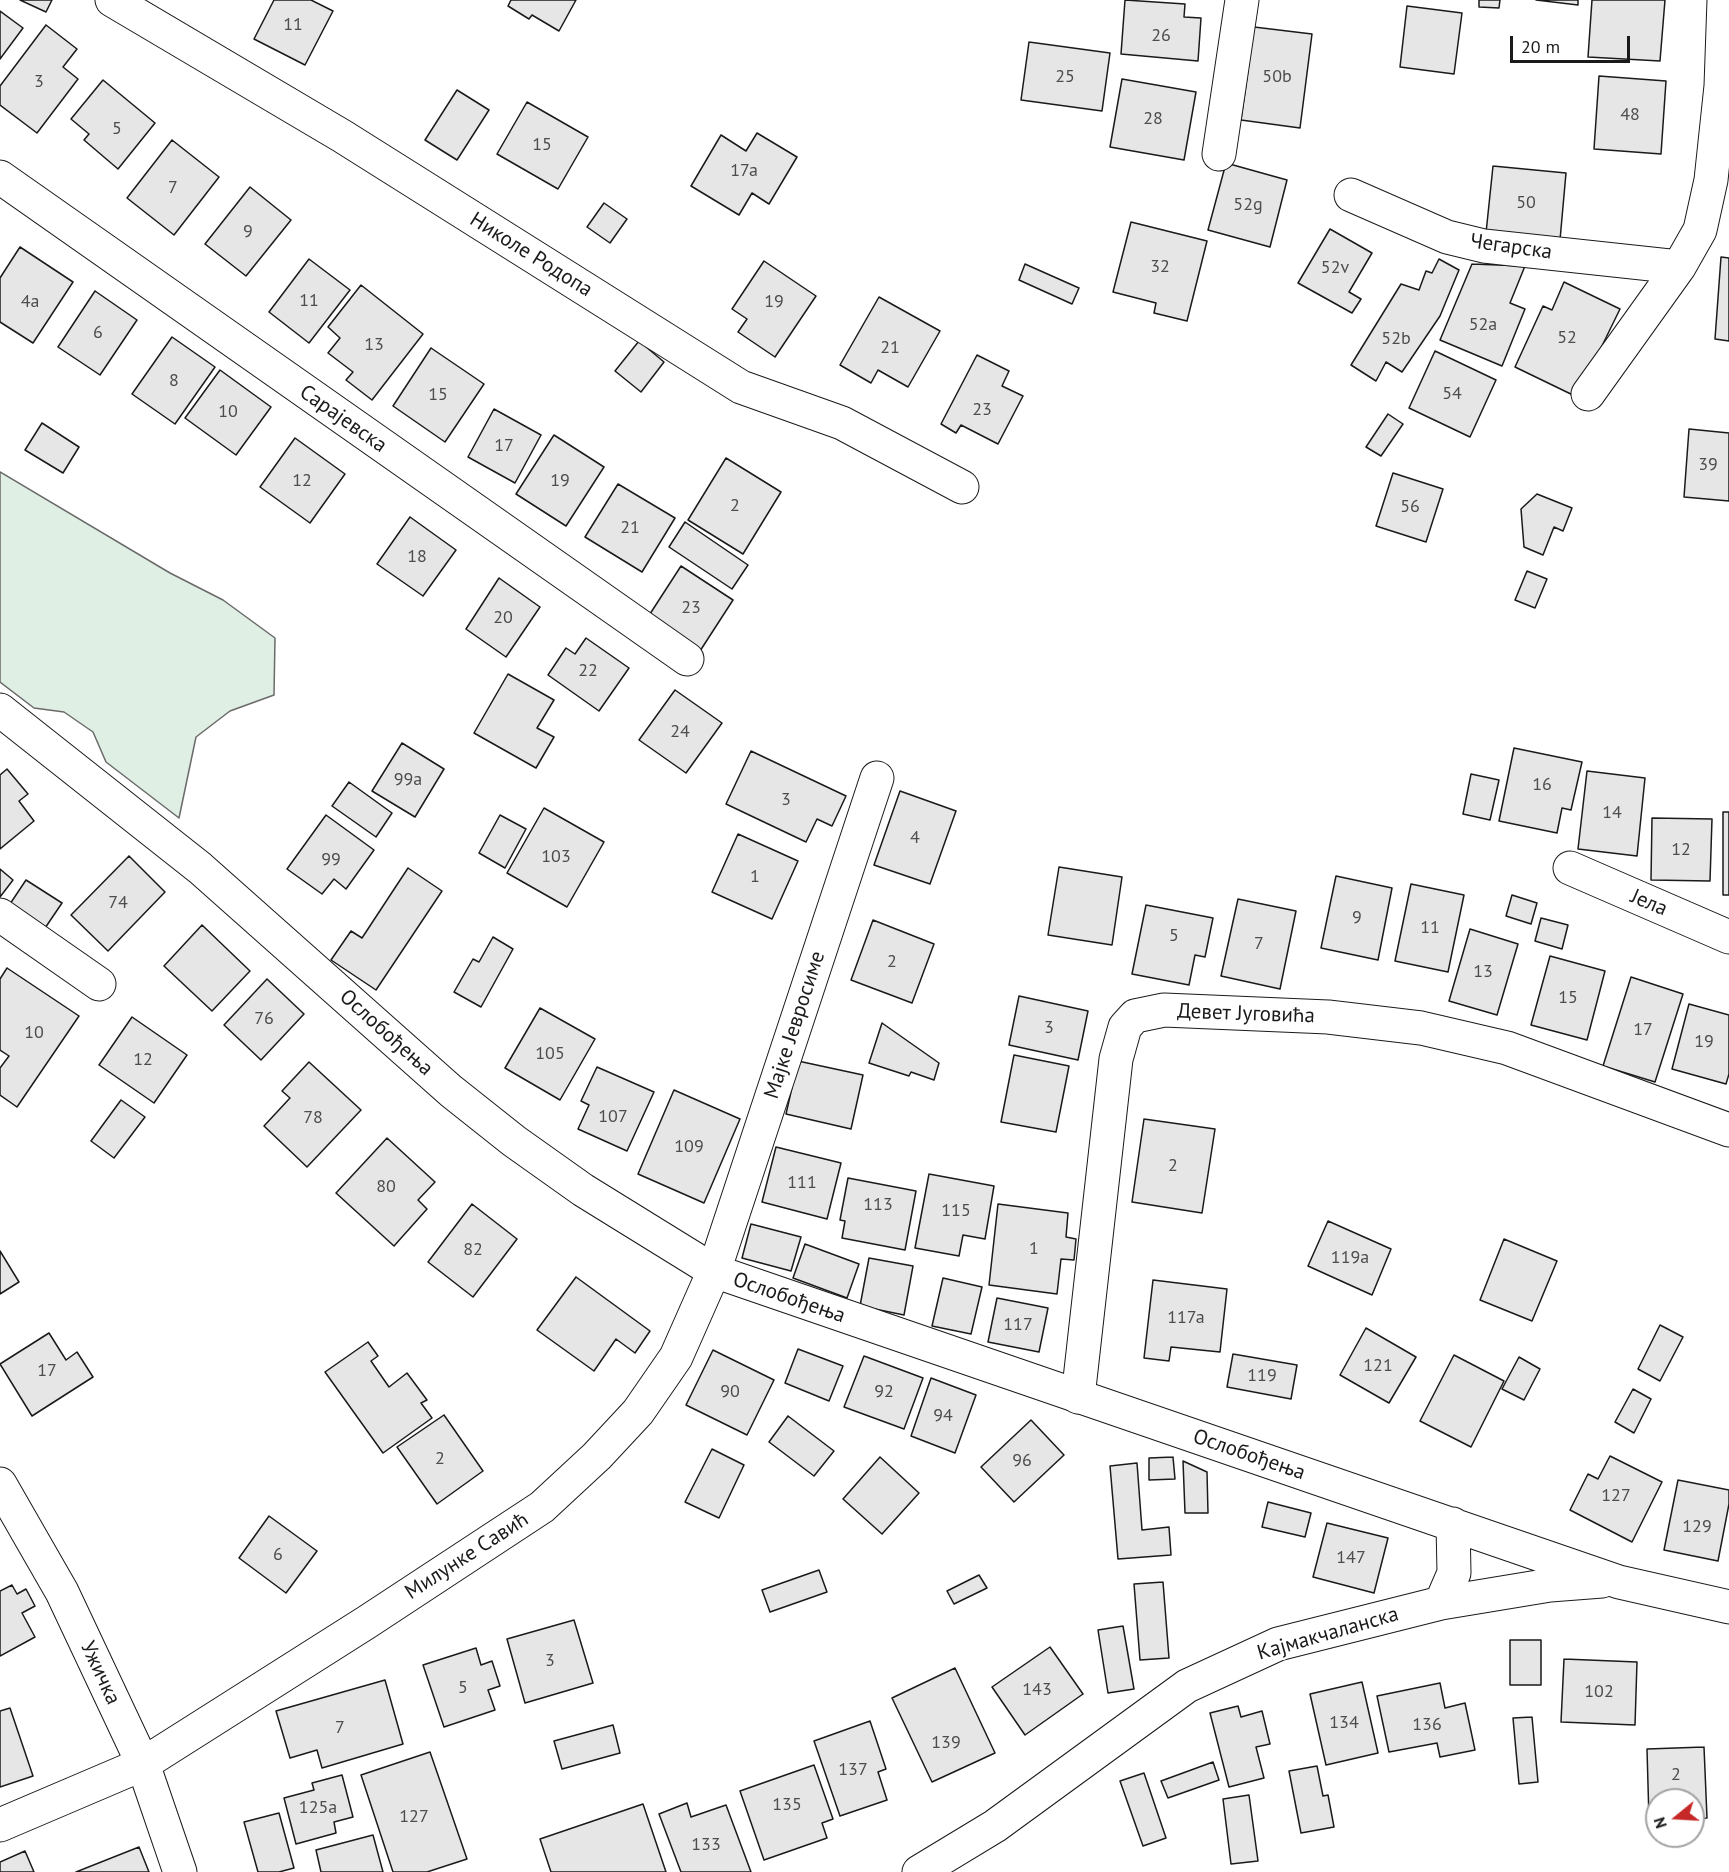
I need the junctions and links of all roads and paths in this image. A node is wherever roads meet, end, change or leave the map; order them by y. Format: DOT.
graph roads {
  1 [pos="112,0"];
  2 [pos="1242,0"];
  3 [pos="1724,0"];
  4 [pos="1219,154"];
  5 [pos="0,177"];
  6 [pos="1352,195"];
  7 [pos="1679,267"];
  8 [pos="1588,394"];
  9 [pos="962,487"];
  10 [pos="687,659"];
  11 [pos="0,710"];
  12 [pos="877,778"];
  13 [pos="1570,868"];
  14 [pos="0,915"];
  15 [pos="1729,937"];
  16 [pos="99,984"];
  17 [pos="1729,1130"];
  18 [pos="714,1272"];
  19 [pos="1078,1398"];
  20 [pos="0,1484"];
  21 [pos="1452,1524"];
  22 [pos="1619,1582"];
  23 [pos="1441,1603"];
  24 [pos="1729,1607"];
  25 [pos="143,1764"];
  26 [pos="0,1825"];
  27 [pos="180,1872"];
  28 [pos="919,1872"];
  1 -- 9 [label="street, Николе Родопа"];
  2 -- 4 [label="street"];
  3 -- 7 [label="street"];
  5 -- 10 [label="street, Сарајевска"];
  6 -- 7 [label="street, Чегарска"];
  7 -- 8 [label="street"];
  11 -- 18 [label="street, Ослобођења"];
  12 -- 18 [label="street, Мајке Јевросиме"];
  13 -- 15 [label="street, Јела"];
  14 -- 16 [label="street"];
  17 -- 19 [label="street, Девет Југовића"];
  18 -- 19 [label="street, Ослобођења"];
  18 -- 25 [label="street, Милунке Савић"];
  19 -- 21 [label="street, Ослобођења"];
  20 -- 25 [label="street, Ужичка"];
  21 -- 22 [label="street, Ослобођења"];
  21 -- 23 [label="street"];
  22 -- 23 [label="street, Кајмакчаланска"];
  22 -- 24 [label="street, Ослобођења"];
  23 -- 28 [label="street, Кајмакчаланска"];
  25 -- 26 [label="street, Милунке Савић"];
  25 -- 27 [label="street, Ужичка"];
}
